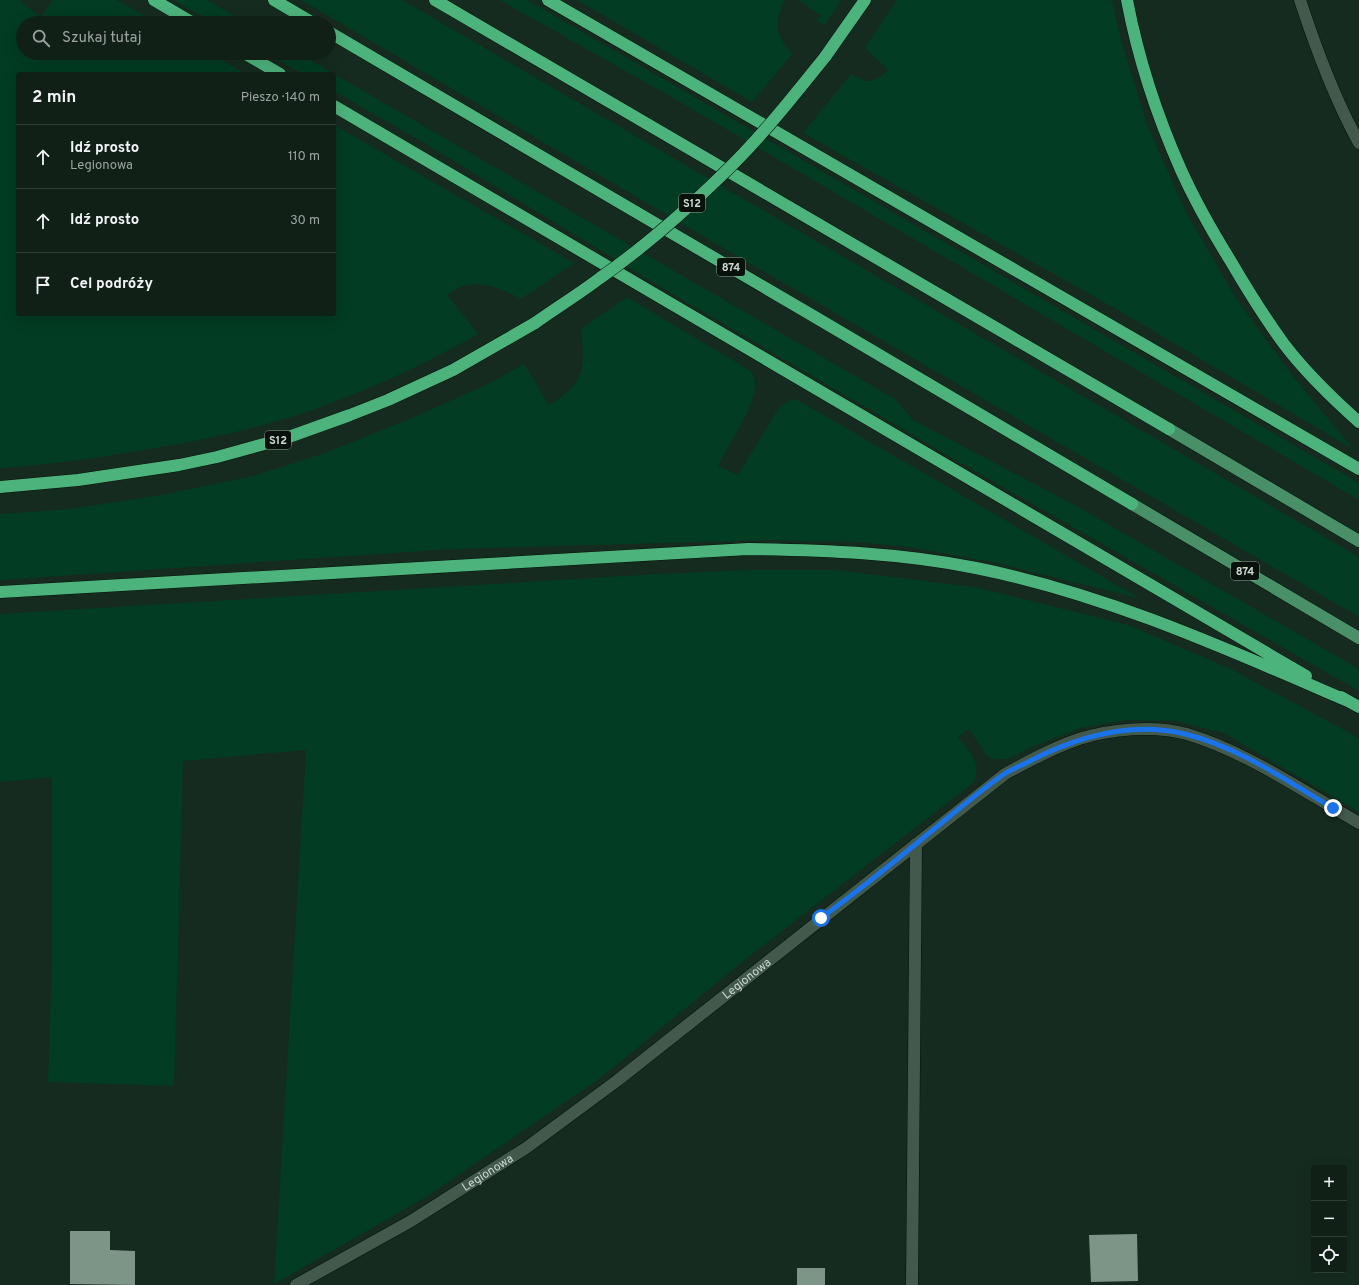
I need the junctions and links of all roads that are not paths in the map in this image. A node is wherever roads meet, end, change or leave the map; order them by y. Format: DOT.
graph roads {
  1 [pos="154,0"];
  2 [pos="274,0"];
  3 [pos="436,0"];
  4 [pos="548,0"];
  5 [pos="865,0"];
  6 [pos="1127,0"];
  7 [pos="1300,0"];
  8 [pos="181,16"];
  9 [pos="301,16"];
  10 [pos="336,36"];
  11 [pos="256,60"];
  12 [pos="277,72"];
  13 [pos="336,107"];
  14 [pos="1359,143"];
  15 [pos="1359,422"];
  16 [pos="1169,429"];
  17 [pos="1359,469"];
  18 [pos="0,486"];
  19 [pos="1132,504"];
  20 [pos="1359,541"];
  21 [pos="0,592"];
  22 [pos="1359,638"];
  23 [pos="1348,701"];
  24 [pos="1359,707"];
  25 [pos="1359,823"];
  26 [pos="916,844"];
  27 [pos="296,1285"];
  28 [pos="912,1285"];
  1 -- 8 [label="highway"];
  2 -- 9 [label="highway"];
  3 -- 16 [label="highway"];
  4 -- 17 [label="highway"];
  5 -- 18 [label="highway, S12, bridge"];
  6 -- 15 [label="highway"];
  7 -- 14 [label="street"];
  10 -- 19 [label="highway, 874"];
  11 -- 12 [label="highway"];
  13 -- 23 [label="highway"];
  16 -- 20 [label="main road"];
  19 -- 22 [label="main road, 874"];
  21 -- 23 [label="highway"];
  23 -- 24 [label="highway"];
  25 -- 26 [label="street, Legionowa"];
  26 -- 27 [label="street, Legionowa"];
  26 -- 28 [label="street"];
}
